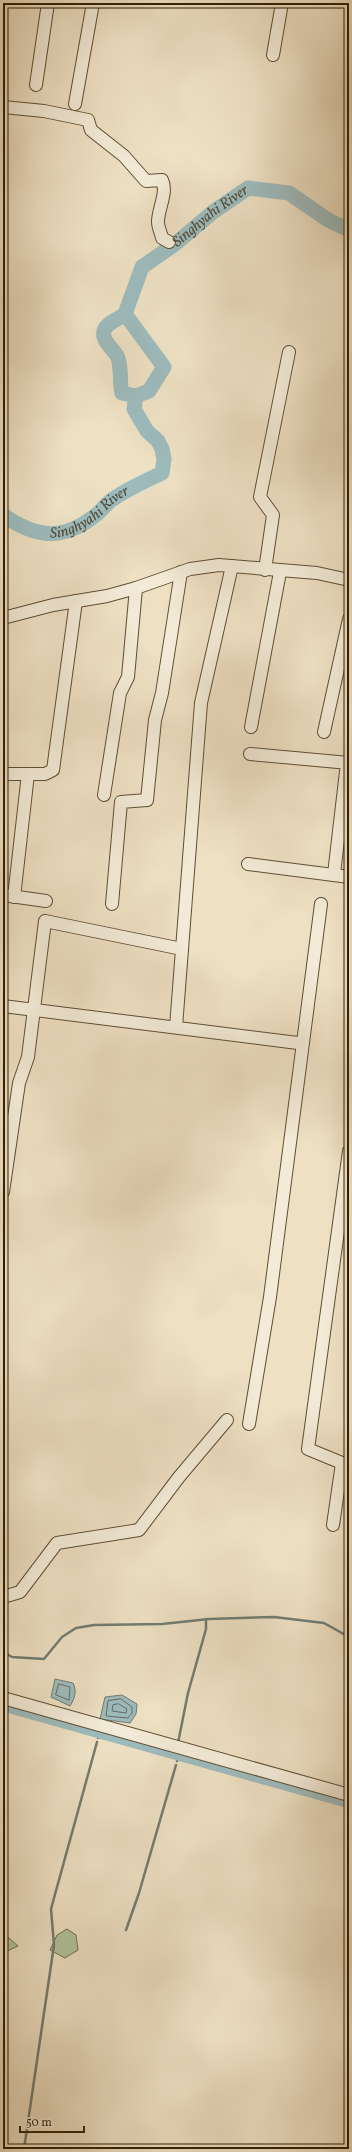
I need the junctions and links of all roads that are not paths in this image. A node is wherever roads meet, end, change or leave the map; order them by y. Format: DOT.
graph roads {
  1 [pos="48,3"];
  2 [pos="93,3"];
  3 [pos="282,3"];
  4 [pos="274,55"];
  5 [pos="36,85"];
  6 [pos="75,104"];
  7 [pos="3,107"];
  8 [pos="169,242"];
  9 [pos="289,352"];
  10 [pos="232,566"];
  11 [pos="264,570"];
  12 [pos="181,572"];
  13 [pos="280,572"];
  14 [pos="349,580"];
  15 [pos="136,588"];
  16 [pos="76,601"];
  17 [pos="3,618"];
  18 [pos="349,619"];
  19 [pos="251,727"];
  20 [pos="324,732"];
  21 [pos="250,754"];
  22 [pos="348,763"];
  23 [pos="3,774"];
  24 [pos="28,774"];
  25 [pos="104,795"];
  26 [pos="248,864"];
  27 [pos="334,874"];
  28 [pos="349,877"];
  29 [pos="8,896"];
  30 [pos="46,901"];
  31 [pos="112,904"];
  32 [pos="322,904"];
  33 [pos="182,949"];
  34 [pos="3,1006"];
  35 [pos="35,1010"];
  36 [pos="176,1027"];
  37 [pos="298,1043"];
  38 [pos="349,1151"];
  39 [pos="3,1192"];
  40 [pos="226,1420"];
  41 [pos="249,1424"];
  42 [pos="332,1525"];
  43 [pos="3,1597"];
  44 [pos="3,1698"];
  45 [pos="349,1795"];
  1 -- 5 [label="street"];
  2 -- 6 [label="street"];
  3 -- 4 [label="street"];
  7 -- 8 [label="street"];
  9 -- 11 [label="street"];
  10 -- 11 [label="street"];
  10 -- 12 [label="street"];
  10 -- 33 [label="street"];
  11 -- 13 [label="street"];
  12 -- 15 [label="street"];
  12 -- 31 [label="street"];
  13 -- 14 [label="street"];
  13 -- 19 [label="street"];
  15 -- 16 [label="street"];
  15 -- 25 [label="street"];
  16 -- 17 [label="street"];
  16 -- 24 [label="street"];
  18 -- 20 [label="street"];
  21 -- 22 [label="street"];
  22 -- 27 [label="street"];
  23 -- 24 [label="street"];
  24 -- 29 [label="street"];
  26 -- 27 [label="street"];
  27 -- 28 [label="street"];
  29 -- 30 [label="street"];
  32 -- 41 [label="street"];
  33 -- 35 [label="street"];
  33 -- 36 [label="street"];
  34 -- 35 [label="street"];
  35 -- 36 [label="street"];
  35 -- 39 [label="street"];
  36 -- 37 [label="street"];
  38 -- 42 [label="street"];
  40 -- 43 [label="street"];
  44 -- 45 [label="street"];
}
